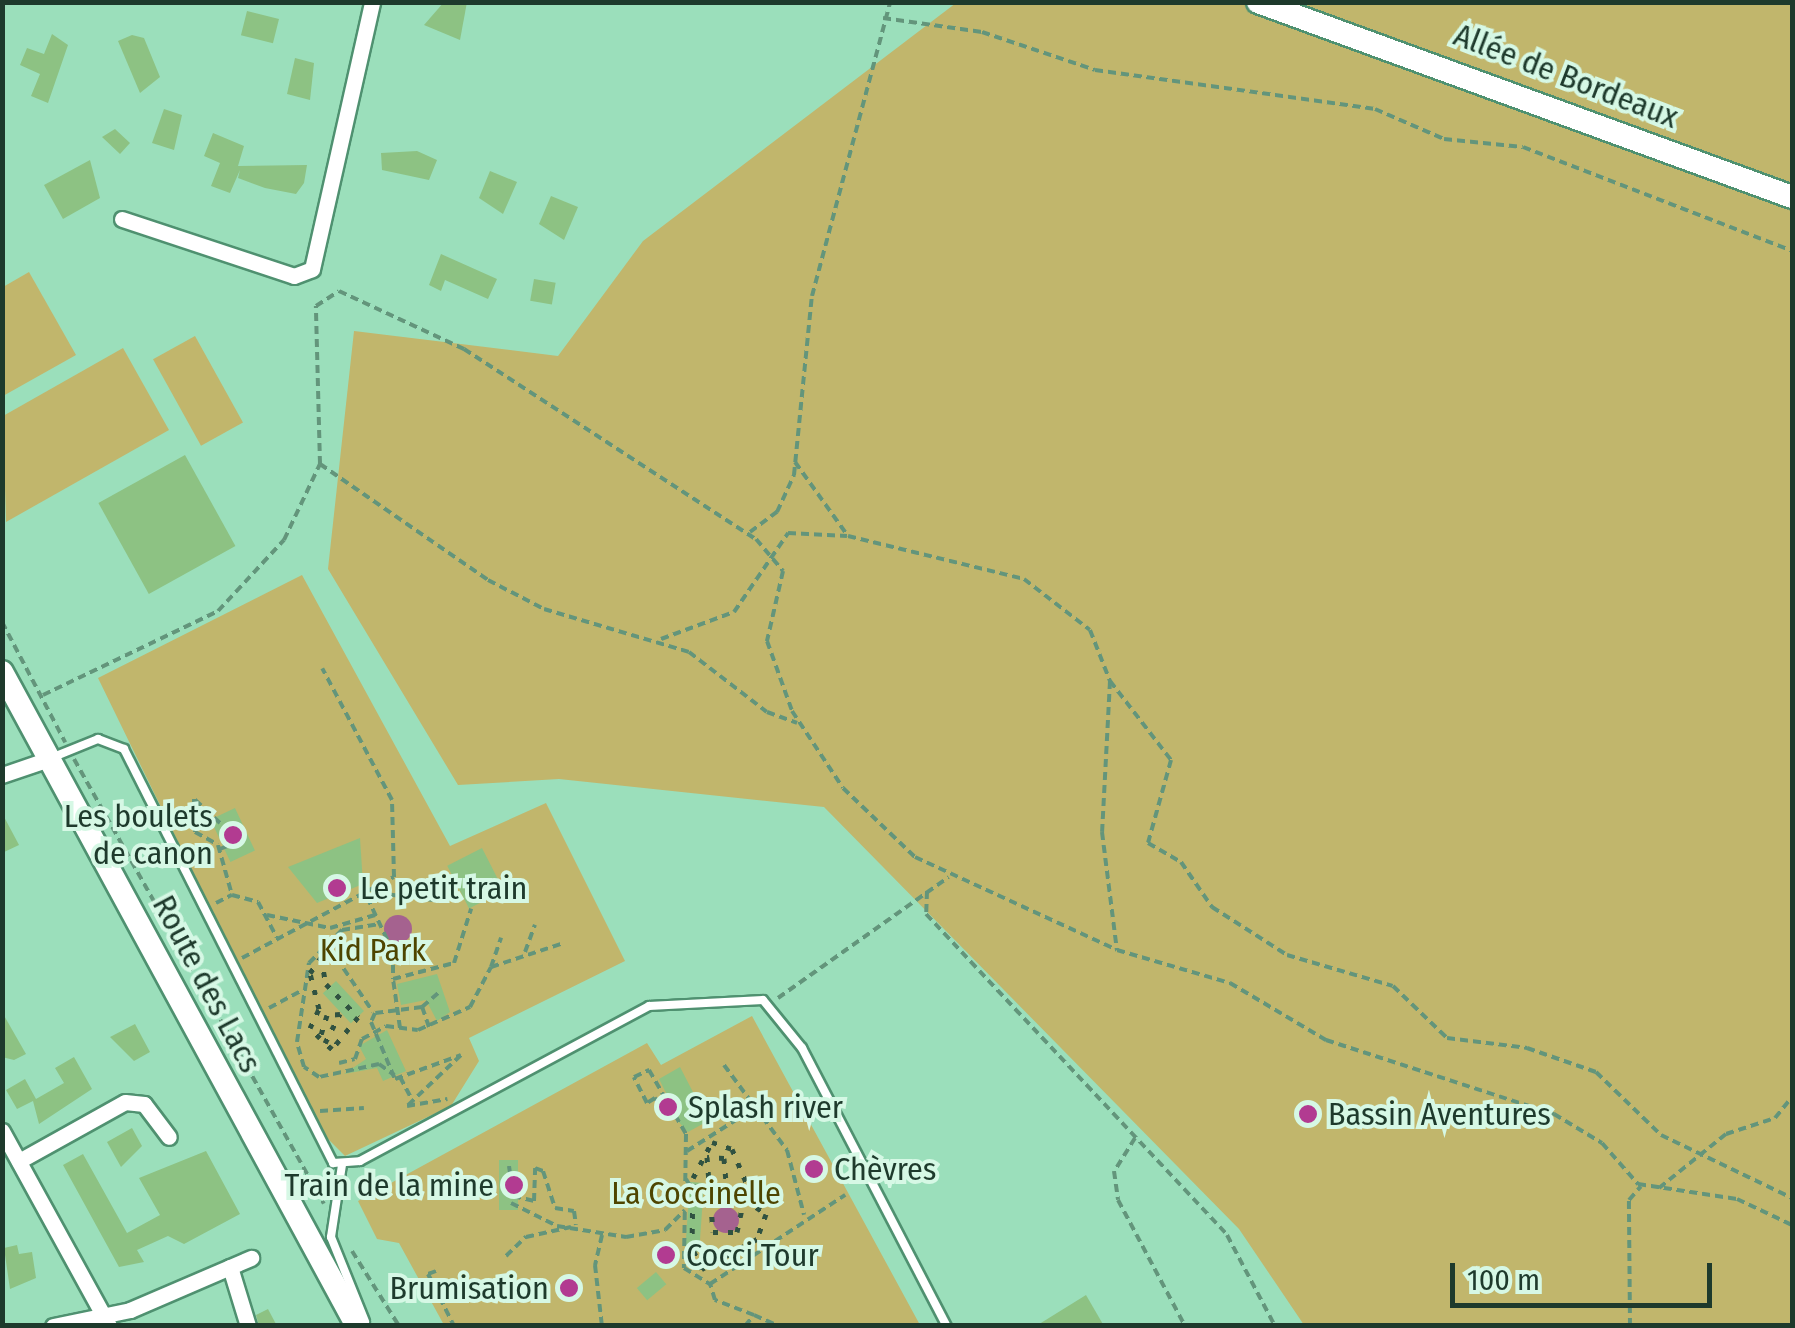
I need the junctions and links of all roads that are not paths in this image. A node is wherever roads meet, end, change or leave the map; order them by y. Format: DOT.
graph roads {
  1 [pos="372,2"];
  2 [pos="1258,2"];
  3 [pos="1792,197"];
  4 [pos="122,220"];
  5 [pos="2,672"];
  6 [pos="59,754"];
  7 [pos="2,776"];
  8 [pos="2,1131"];
  9 [pos="168,1137"];
  10 [pos="19,1161"];
  11 [pos="342,1166"];
  12 [pos="251,1258"];
  13 [pos="230,1266"];
  14 [pos="106,1322"];
  15 [pos="52,1326"];
  16 [pos="248,1326"];
  17 [pos="357,1326"];
  18 [pos="366,1326"];
  19 [pos="947,1326"];
  1 -- 4 [label="street"];
  2 -- 3 [label="main road, Allée de Bordeaux"];
  5 -- 6 [label="main road, Route des Lacs"];
  6 -- 7 [label="street"];
  6 -- 11 [label="lane"];
  6 -- 17 [label="main road, Route des Lacs"];
  8 -- 10 [label="street"];
  9 -- 10 [label="street"];
  10 -- 14 [label="street"];
  11 -- 18 [label="lane"];
  11 -- 19 [label="lane"];
  12 -- 13 [label="street"];
  13 -- 14 [label="street"];
  13 -- 16 [label="street"];
  14 -- 15 [label="street"];
}
